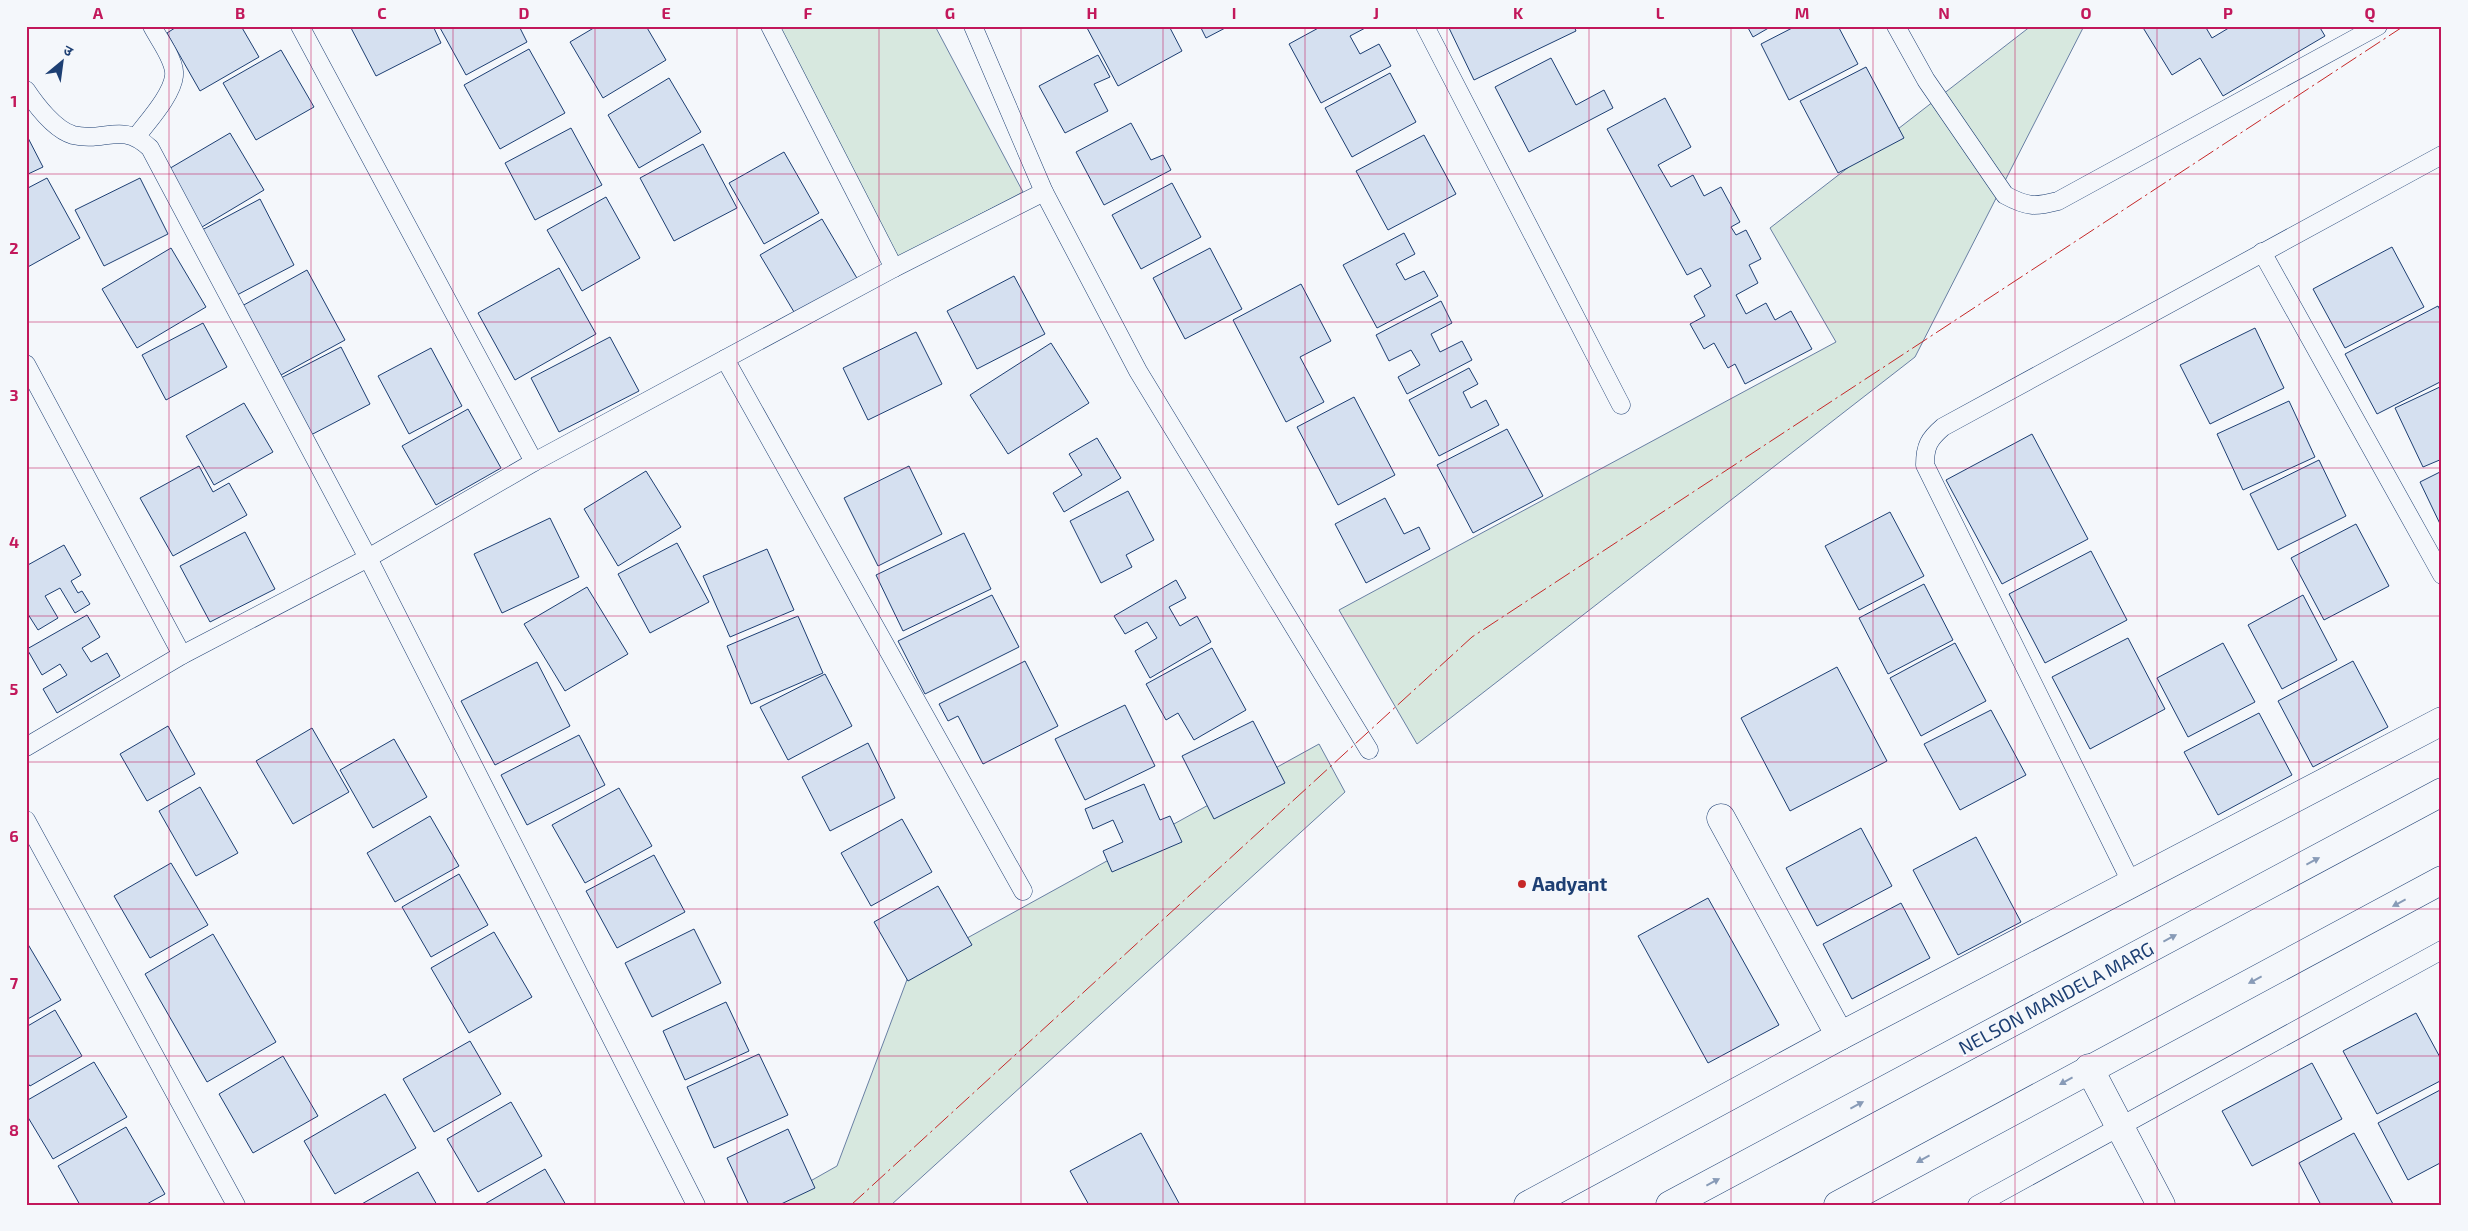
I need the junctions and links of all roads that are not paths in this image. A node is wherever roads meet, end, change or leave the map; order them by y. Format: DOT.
graph roads {
  1 [pos="152,26"];
  2 [pos="300,26"];
  3 [pos="770,26"];
  4 [pos="973,26"];
  5 [pos="1425,26"];
  6 [pos="1896,26"];
  7 [pos="2378,26"];
  8 [pos="2352,32"];
  9 [pos="26,90"];
  10 [pos="137,136"];
  11 [pos="2442,155"];
  12 [pos="1044,192"];
  13 [pos="2262,252"];
  14 [pos="894,268"];
  15 [pos="725,359"];
  16 [pos="26,364"];
  17 [pos="1621,405"];
  18 [pos="534,462"];
  19 [pos="368,558"];
  20 [pos="2442,575"];
  21 [pos="182,655"];
  22 [pos="2442,721"];
  23 [pos="26,747"];
  24 [pos="1370,750"];
  25 [pos="2442,792"];
  26 [pos="1721,818"];
  27 [pos="26,820"];
  28 [pos="2442,880"];
  29 [pos="2131,882"];
  30 [pos="1023,891"];
  31 [pos="2442,950"];
  32 [pos="1840,1036"];
  33 [pos="2089,1068"];
  34 [pos="2120,1126"];
  35 [pos="236,1205"];
  36 [pos="696,1205"];
  37 [pos="1528,1205"];
  38 [pos="1670,1205"];
  39 [pos="1838,1205"];
  40 [pos="1978,1205"];
  41 [pos="2161,1205"];
  1 -- 10 [label="lane"];
  2 -- 18 [label="lane"];
  3 -- 14 [label="lane"];
  4 -- 12 [label="lane"];
  5 -- 17 [label="lane"];
  6 -- 8 [label="lane"];
  7 -- 8 [label="lane"];
  9 -- 10 [label="lane"];
  10 -- 19 [label="lane"];
  11 -- 13 [label="lane"];
  12 -- 14 [label="lane"];
  12 -- 24 [label="lane"];
  13 -- 20 [label="lane"];
  13 -- 29 [label="lane"];
  14 -- 15 [label="lane"];
  15 -- 18 [label="lane"];
  15 -- 30 [label="lane"];
  16 -- 21 [label="lane"];
  18 -- 19 [label="lane"];
  19 -- 21 [label="lane"];
  19 -- 36 [label="lane"];
  21 -- 23 [label="lane"];
  22 -- 29 [label="main road"];
  38 -- 25 [label="main road, NELSON MANDELA MARG, one-way"];
  26 -- 32 [label="main road"];
  27 -- 35 [label="lane"];
  28 -- 33 [label="main road, one-way"];
  29 -- 32 [label="main road"];
  31 -- 34 [label="lane"];
  32 -- 37 [label="main road"];
  33 -- 34 [label="main road"];
  33 -- 39 [label="main road, one-way"];
  34 -- 40 [label="lane"];
  34 -- 41 [label="main road"];
}
